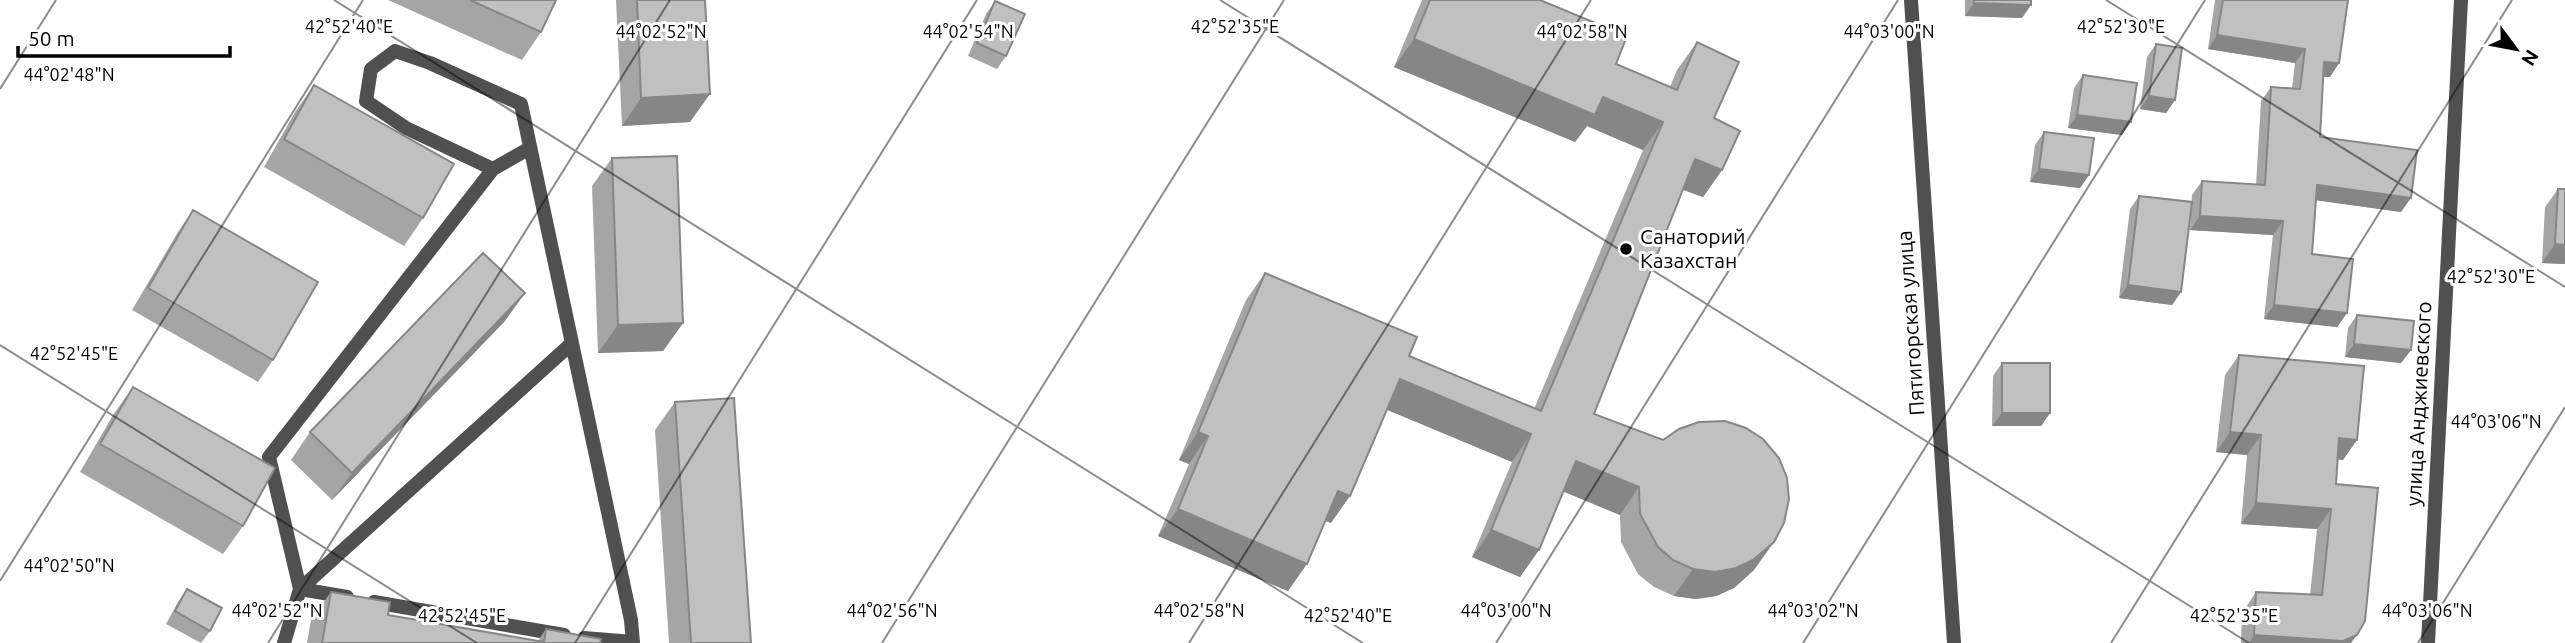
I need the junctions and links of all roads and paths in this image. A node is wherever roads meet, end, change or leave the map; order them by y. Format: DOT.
graph roads {
  1 [pos="1911,0"];
  2 [pos="2461,0"];
  3 [pos="530,148"];
  4 [pos="493,169"];
  5 [pos="571,344"];
  6 [pos="300,589"];
  7 [pos="633,642"];
  8 [pos="284,643"];
  9 [pos="1954,643"];
  10 [pos="2428,643"];
  1 -- 9 [label="street, Пятигорская улица"];
  2 -- 10 [label="street, улица Анджиевского"];
  3 -- 4 [label="street"];
  3 -- 4 [label="street"];
  3 -- 5 [label="street"];
  4 -- 6 [label="street"];
  5 -- 6 [label="street"];
  5 -- 7 [label="street"];
  6 -- 7 [label="street"];
  6 -- 8 [label="street"];
}
